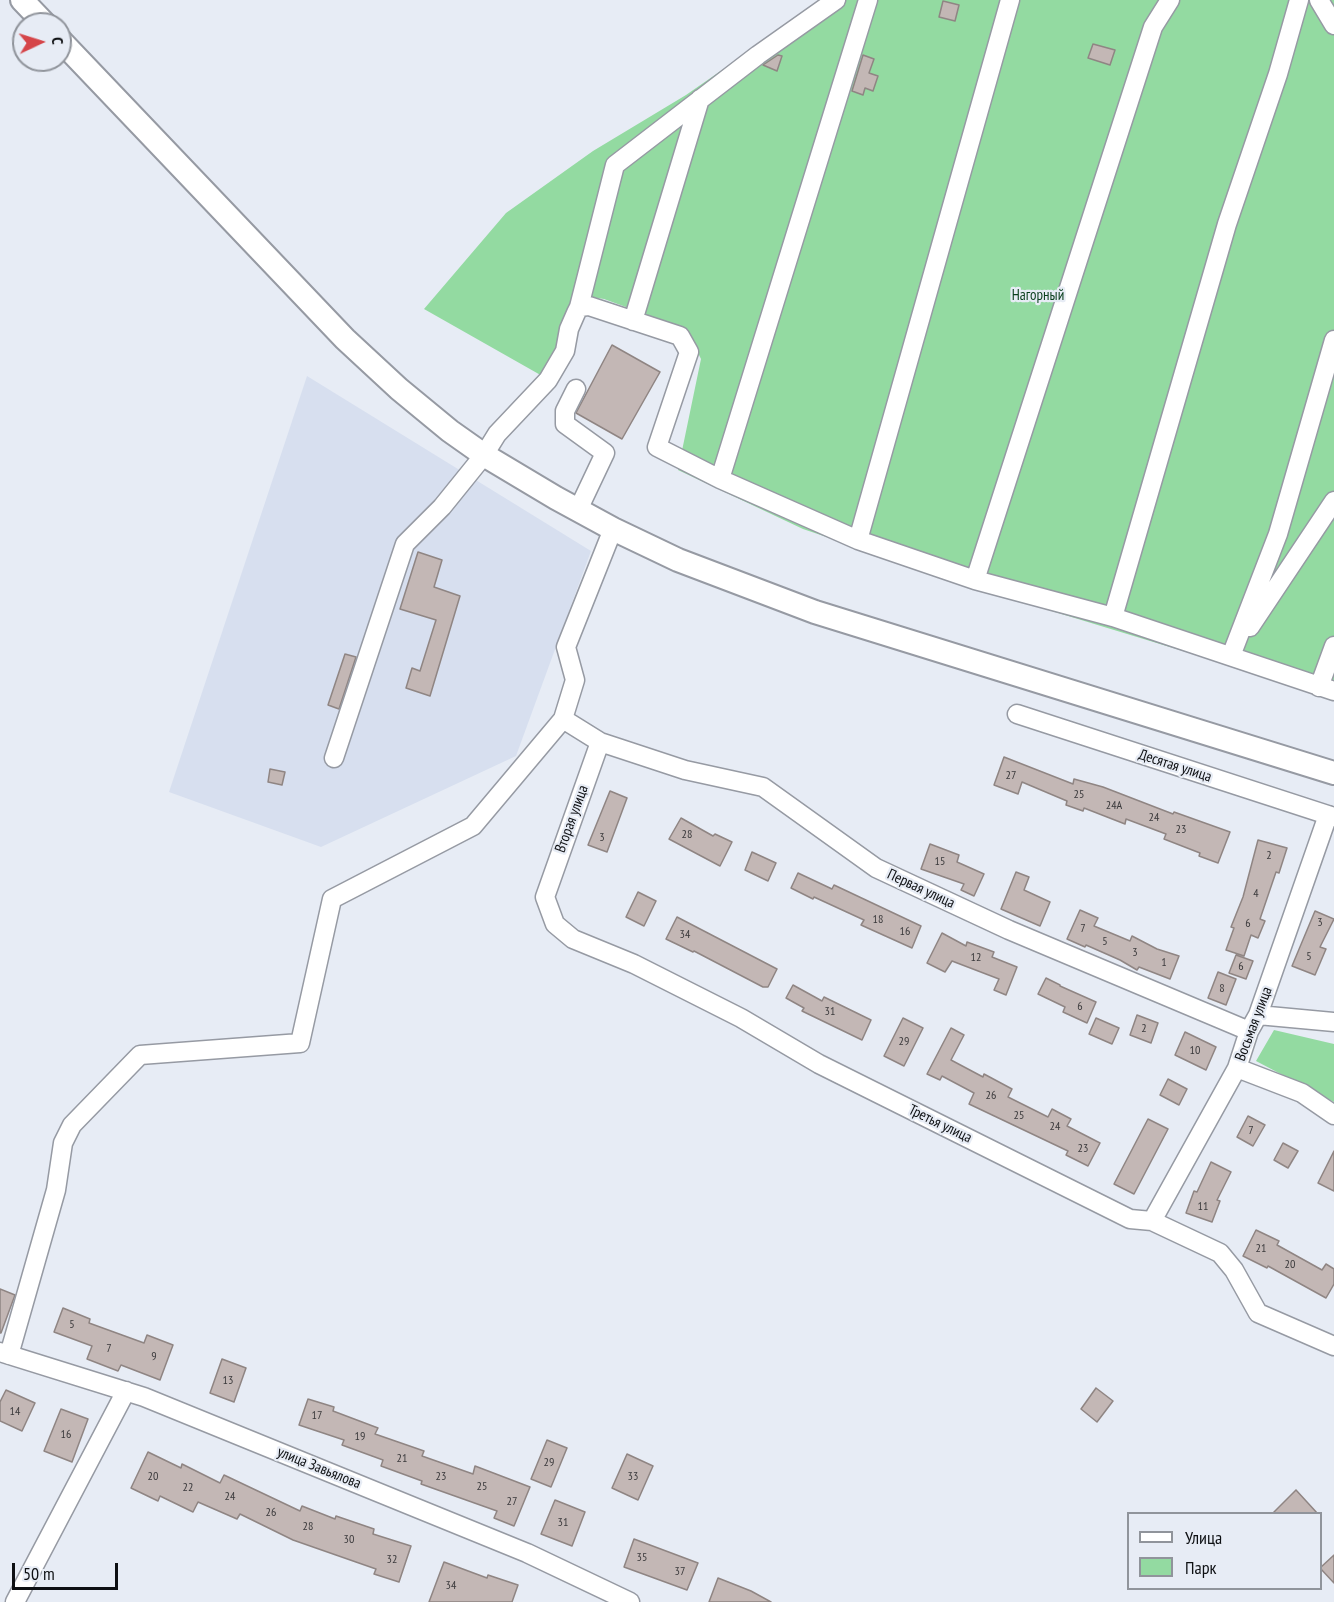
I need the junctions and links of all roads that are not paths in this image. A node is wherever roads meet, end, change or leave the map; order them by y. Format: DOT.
graph roads {
  1 [pos="22,0"];
  2 [pos="836,0"];
  3 [pos="868,0"];
  4 [pos="1010,0"];
  5 [pos="1170,0"];
  6 [pos="1299,0"];
  7 [pos="1320,0"];
  8 [pos="34,12"];
  9 [pos="1334,25"];
  10 [pos="72,53"];
  11 [pos="700,99"];
  12 [pos="579,307"];
  13 [pos="633,321"];
  14 [pos="1334,340"];
  15 [pos="576,389"];
  16 [pos="483,455"];
  17 [pos="720,479"];
  18 [pos="1334,501"];
  19 [pos="578,510"];
  20 [pos="613,529"];
  21 [pos="858,540"];
  22 [pos="975,580"];
  23 [pos="1113,616"];
  24 [pos="1334,646"];
  25 [pos="1232,656"];
  26 [pos="1327,689"];
  27 [pos="1017,714"];
  28 [pos="563,718"];
  29 [pos="600,742"];
  30 [pos="334,758"];
  31 [pos="1334,773"];
  32 [pos="1331,816"];
  33 [pos="545,897"];
  34 [pos="1334,1022"];
  35 [pos="1254,1023"];
  36 [pos="1238,1068"];
  37 [pos="1334,1115"];
  38 [pos="1152,1221"];
  39 [pos="1334,1346"];
  40 [pos="4,1353"];
  41 [pos="126,1391"];
  42 [pos="15,1602"];
  43 [pos="630,1602"];
  1 -- 8 [label="main road"];
  2 -- 11 [label="street"];
  3 -- 17 [label="street"];
  4 -- 21 [label="street"];
  5 -- 22 [label="street"];
  6 -- 23 [label="street"];
  7 -- 9 [label="street"];
  10 -- 16 [label="main road"];
  11 -- 12 [label="street"];
  11 -- 13 [label="street"];
  12 -- 13 [label="street"];
  12 -- 16 [label="street"];
  13 -- 17 [label="street"];
  14 -- 25 [label="street"];
  15 -- 19 [label="street"];
  16 -- 19 [label="main road"];
  16 -- 30 [label="street"];
  17 -- 21 [label="street"];
  18 -- 25 [label="street"];
  19 -- 20 [label="main road"];
  20 -- 28 [label="street"];
  20 -- 31 [label="main road"];
  21 -- 22 [label="street"];
  22 -- 23 [label="street"];
  23 -- 25 [label="street"];
  24 -- 26 [label="street"];
  25 -- 26 [label="street"];
  27 -- 32 [label="street, Десятая улица"];
  28 -- 29 [label="street, Первая улица"];
  28 -- 40 [label="street"];
  29 -- 33 [label="street, Вторая улица"];
  29 -- 35 [label="street, Первая улица"];
  32 -- 35 [label="street, Восьмая улица"];
  33 -- 38 [label="street, Третья улица"];
  34 -- 35 [label="street, Первая улица"];
  35 -- 36 [label="street, Восьмая улица"];
  36 -- 37 [label="street"];
  36 -- 38 [label="street, Восьмая улица"];
  38 -- 39 [label="street, Третья улица"];
  40 -- 41 [label="street, улица Завьялова"];
  41 -- 42 [label="street"];
  41 -- 43 [label="street, улица Завьялова"];
}
